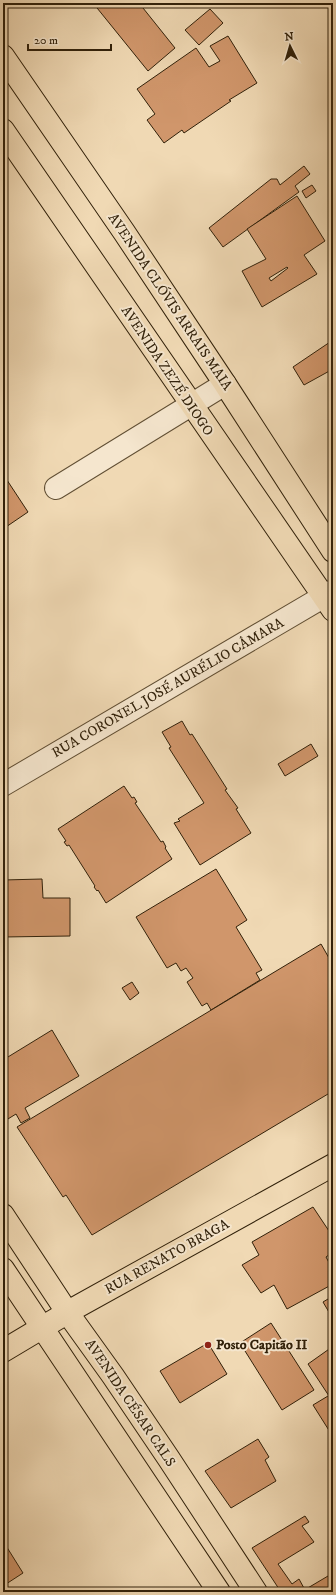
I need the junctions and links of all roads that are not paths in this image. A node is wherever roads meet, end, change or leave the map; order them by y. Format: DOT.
graph roads {
  1 [pos="3,56"];
  2 [pos="3,130"];
  3 [pos="225,384"];
  4 [pos="191,405"];
  5 [pos="56,488"];
  6 [pos="333,551"];
  7 [pos="330,600"];
  8 [pos="3,785"];
  9 [pos="333,1165"];
  10 [pos="3,1215"];
  11 [pos="3,1269"];
  12 [pos="67,1312"];
  13 [pos="42,1327"];
  14 [pos="3,1351"];
  15 [pos="219,1592"];
  16 [pos="256,1592"];
  1 -- 3 [label="main road, AVENIDA CLÓVIS ARRAIS MAIA"];
  2 -- 4 [label="main road, AVENIDA ZEZÉ DIOGO"];
  3 -- 4 [label="street"];
  3 -- 6 [label="main road, AVENIDA CLÓVIS ARRAIS MAIA"];
  4 -- 5 [label="street"];
  4 -- 7 [label="main road, AVENIDA ZEZÉ DIOGO"];
  7 -- 8 [label="street, RUA CORONEL JOSÉ AURÉLIO CÂMARA"];
  9 -- 12 [label="main road, RUA RENATO BRAGA"];
  10 -- 12 [label="main road, AVENIDA CÉSAR CALS"];
  11 -- 13 [label="main road"];
  12 -- 13 [label="main road, RUA RENATO BRAGA"];
  12 -- 16 [label="main road, AVENIDA CÉSAR CALS"];
  13 -- 14 [label="main road, RUA RENATO BRAGA"];
  13 -- 15 [label="main road"];
}
